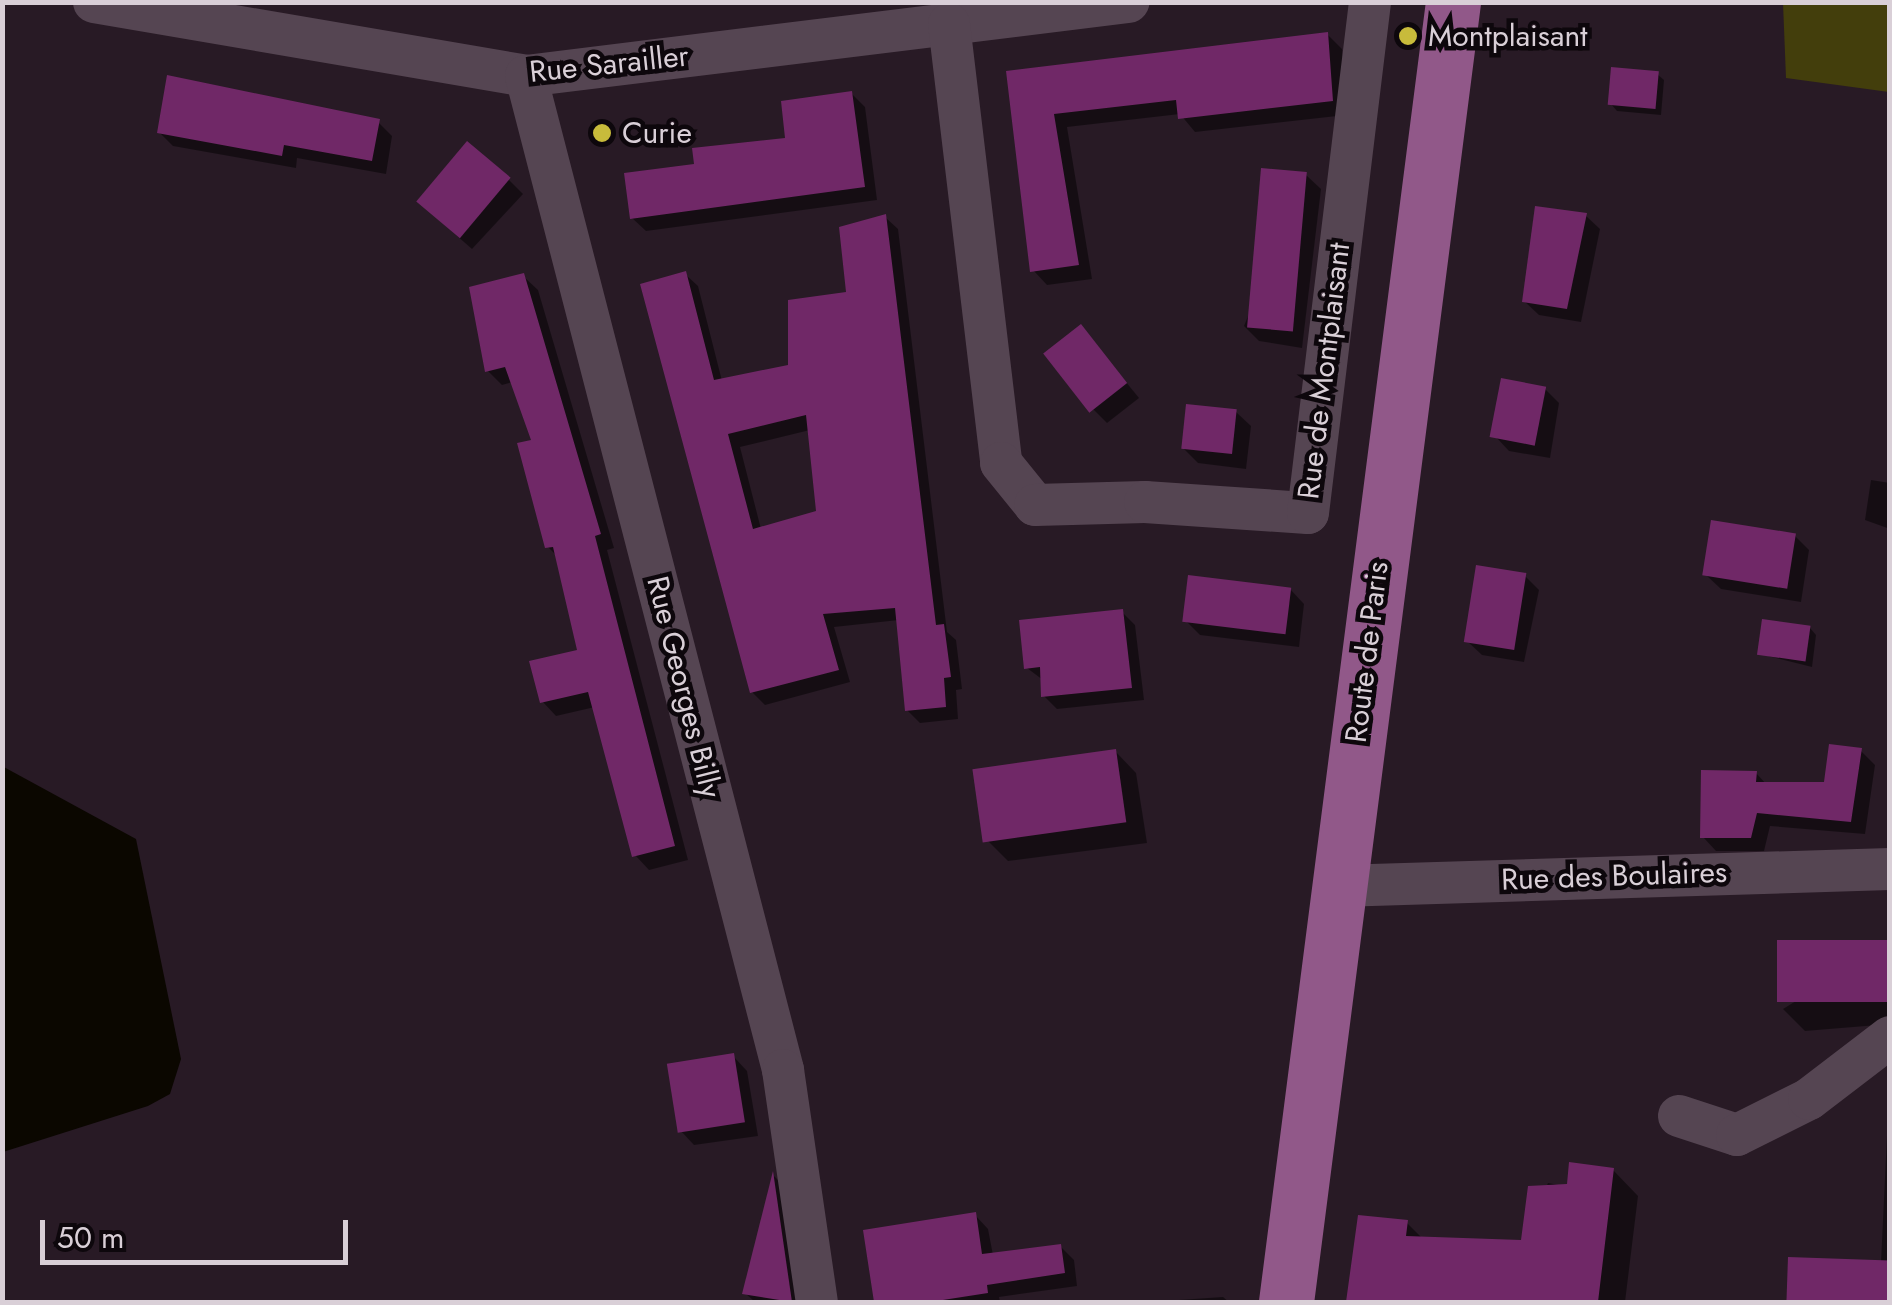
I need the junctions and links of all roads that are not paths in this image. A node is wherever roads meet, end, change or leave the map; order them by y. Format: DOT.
graph roads {
  1 [pos="94,2"];
  2 [pos="1128,2"];
  3 [pos="1370,2"];
  4 [pos="1453,2"];
  5 [pos="858,19"];
  6 [pos="949,24"];
  7 [pos="526,76"];
  8 [pos="1890,869"];
  9 [pos="1340,886"];
  10 [pos="1890,1037"];
  11 [pos="1679,1116"];
  12 [pos="817,1302"];
  13 [pos="1286,1302"];
  1 -- 7 [label="street, Rue Sarailler"];
  2 -- 6 [label="street, Rue Sarailler"];
  3 -- 6 [label="street, Rue de Montplaisant"];
  4 -- 9 [label="main road, Route de Paris"];
  5 -- 6 [label="street, Rue Sarailler"];
  5 -- 7 [label="street, Rue Sarailler"];
  7 -- 12 [label="street, Rue Georges Billy"];
  8 -- 9 [label="street, Rue des Boulaires"];
  9 -- 13 [label="main road, Route de Paris"];
  10 -- 11 [label="street"];
}
